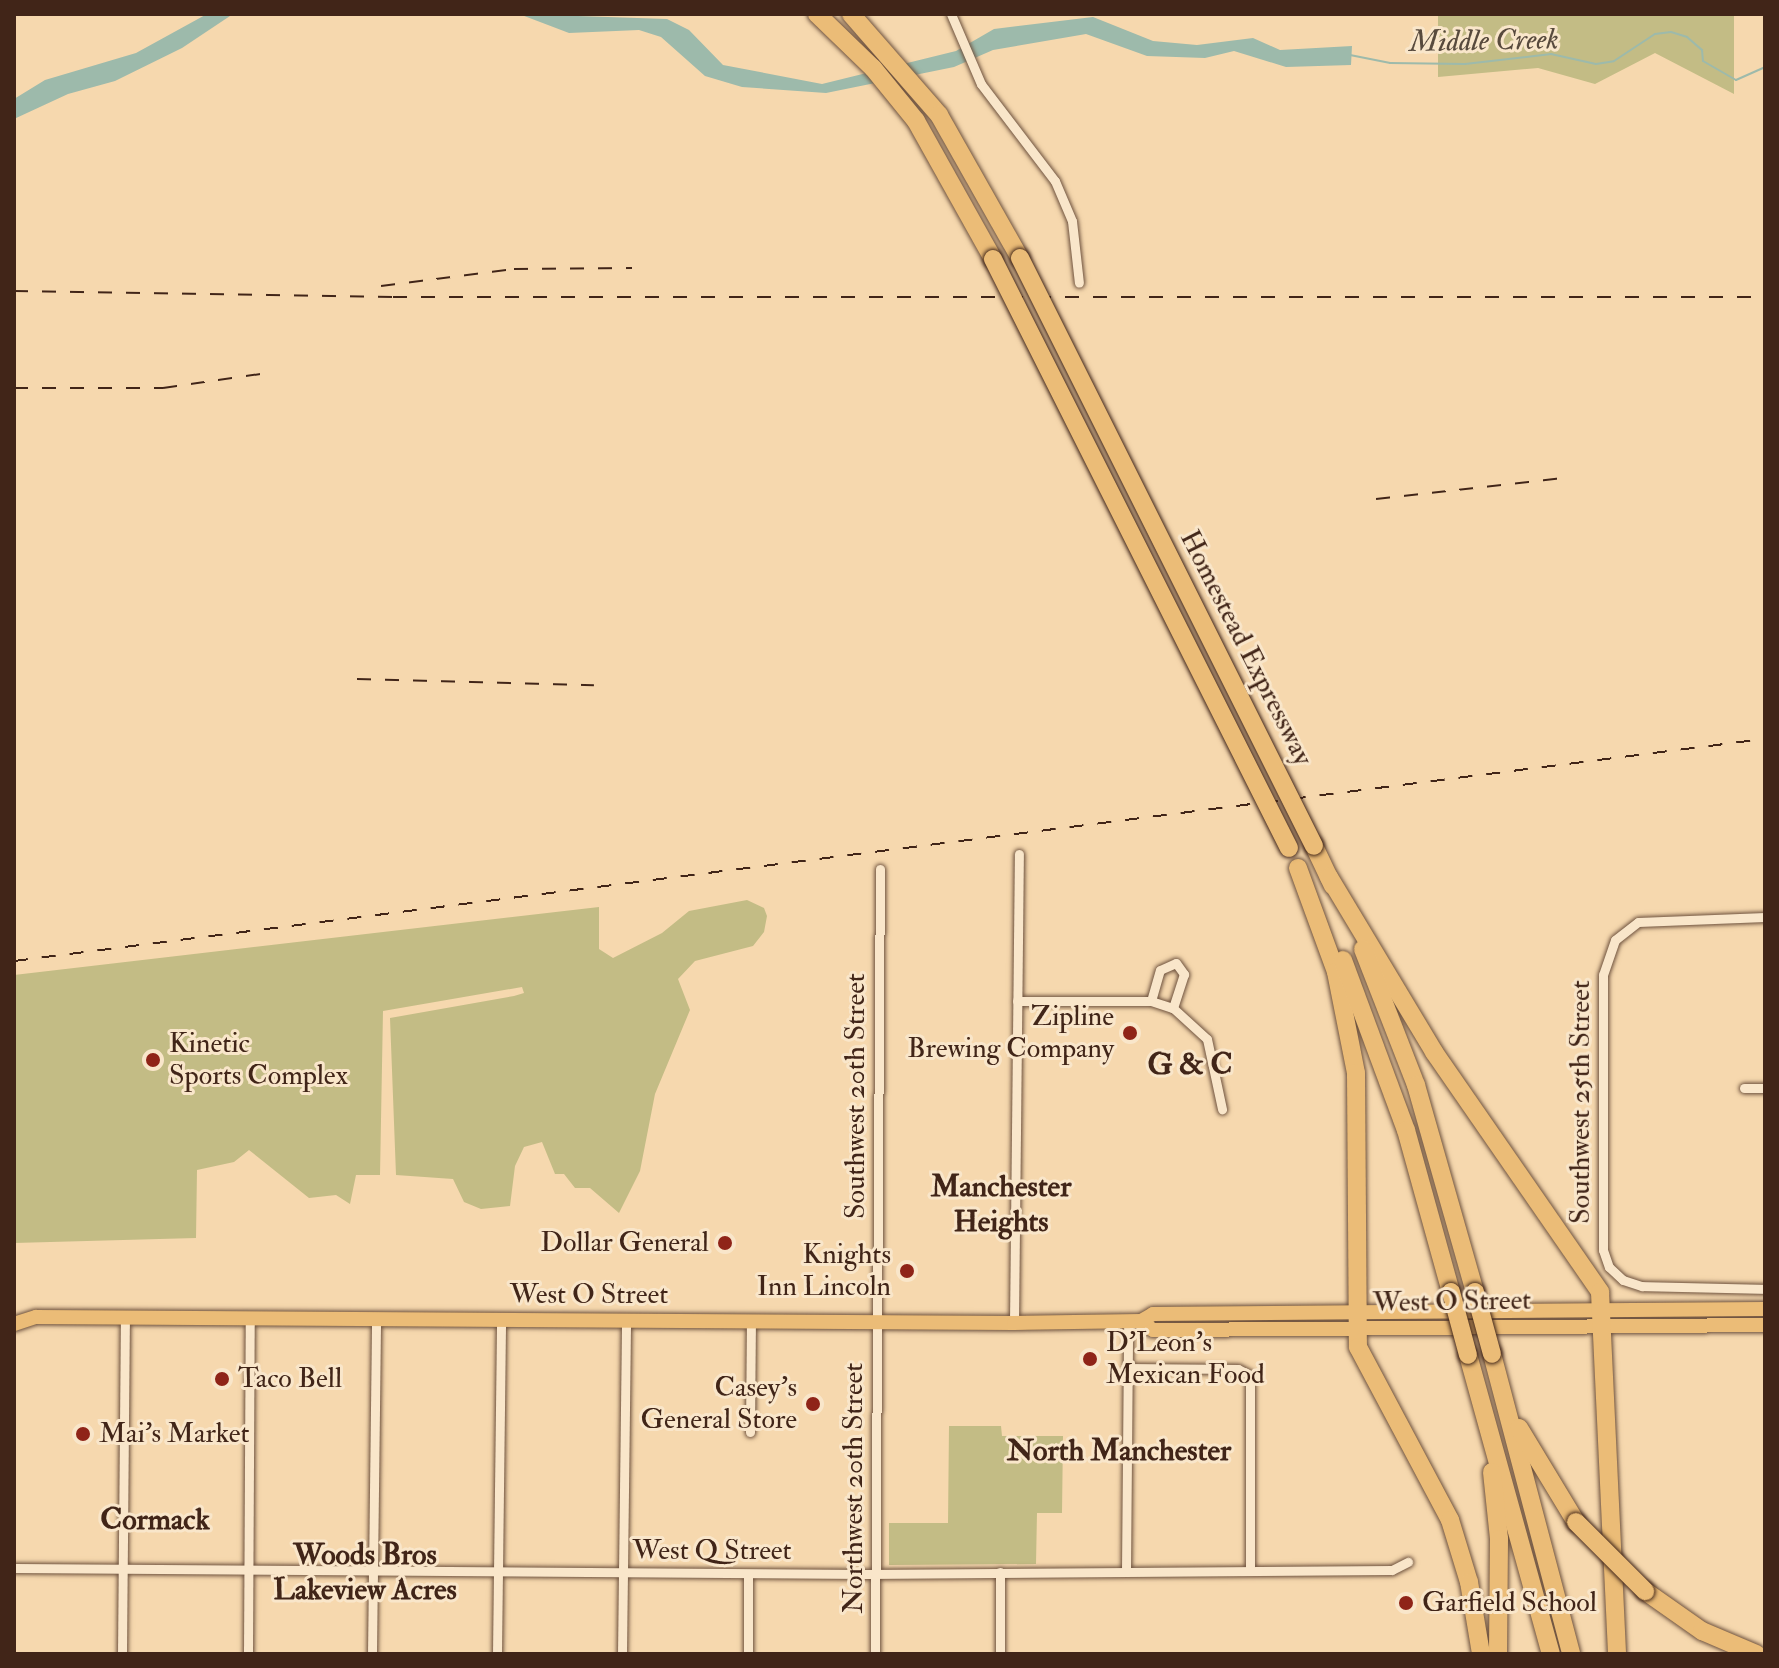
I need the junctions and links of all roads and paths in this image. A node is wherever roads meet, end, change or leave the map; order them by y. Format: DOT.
graph roads {
  1 [pos="817,14"];
  2 [pos="951,14"];
  3 [pos="859,19"];
  4 [pos="1079,283"];
  5 [pos="1019,854"];
  6 [pos="1298,868"];
  7 [pos="880,869"];
  8 [pos="1329,877"];
  9 [pos="1765,917"];
  10 [pos="1017,1001"];
  11 [pos="1151,1001"];
  12 [pos="1173,1008"];
  13 [pos="1744,1088"];
  14 [pos="1765,1088"];
  15 [pos="1222,1109"];
  16 [pos="1765,1289"];
  17 [pos="14,1309"];
  18 [pos="1765,1309"];
  19 [pos="36,1317"];
  20 [pos="125,1318"];
  21 [pos="1603,1318"];
  22 [pos="250,1319"];
  23 [pos="376,1320"];
  24 [pos="1358,1320"];
  25 [pos="501,1321"];
  26 [pos="1135,1321"];
  27 [pos="626,1322"];
  28 [pos="751,1322"];
  29 [pos="878,1323"];
  30 [pos="1014,1323"];
  31 [pos="14,1324"];
  32 [pos="1765,1325"];
  33 [pos="1492,1354"];
  34 [pos="1470,1359"];
  35 [pos="1127,1368"];
  36 [pos="750,1432"];
  37 [pos="1408,1562"];
  38 [pos="14,1568"];
  39 [pos="123,1569"];
  40 [pos="248,1570"];
  41 [pos="373,1571"];
  42 [pos="1126,1571"];
  43 [pos="1250,1571"];
  44 [pos="498,1572"];
  45 [pos="1000,1572"];
  46 [pos="623,1573"];
  47 [pos="748,1574"];
  48 [pos="876,1574"];
  49 [pos="122,1654"];
  50 [pos="248,1654"];
  51 [pos="372,1654"];
  52 [pos="497,1654"];
  53 [pos="622,1654"];
  54 [pos="748,1654"];
  55 [pos="875,1654"];
  56 [pos="1000,1654"];
  57 [pos="1481,1654"];
  58 [pos="1498,1654"];
  59 [pos="1551,1654"];
  60 [pos="1571,1654"];
  61 [pos="1617,1654"];
  62 [pos="1756,1654"];
  1 -- 6 [label="highway, Homestead Expressway, bridge"];
  2 -- 4 [label="street"];
  3 -- 8 [label="highway, Homestead Expressway, bridge"];
  5 -- 10 [label="street"];
  6 -- 24 [label="highway"];
  6 -- 34 [label="highway, Homestead Expressway, bridge"];
  7 -- 29 [label="street, Southwest 20th Street"];
  8 -- 21 [label="highway"];
  8 -- 33 [label="highway, Homestead Expressway, bridge"];
  9 -- 16 [label="street, Southwest 25th Street"];
  10 -- 11 [label="street"];
  10 -- 30 [label="street"];
  11 -- 12 [label="street"];
  11 -- 12 [label="street"];
  12 -- 15 [label="street"];
  13 -- 14 [label="street"];
  17 -- 19 [label="main road, West O Street"];
  18 -- 21 [label="main road, West O Street"];
  19 -- 20 [label="main road, West O Street"];
  19 -- 31 [label="main road, West O Street"];
  20 -- 22 [label="main road, West O Street"];
  20 -- 39 [label="street"];
  21 -- 24 [label="main road, West O Street"];
  21 -- 32 [label="main road, West O Street"];
  21 -- 61 [label="highway"];
  22 -- 23 [label="main road, West O Street"];
  22 -- 40 [label="street"];
  23 -- 25 [label="main road, West O Street"];
  23 -- 41 [label="street"];
  24 -- 26 [label="main road, West O Street"];
  24 -- 57 [label="highway"];
  25 -- 27 [label="main road, West O Street"];
  25 -- 44 [label="street"];
  26 -- 30 [label="main road, West O Street"];
  26 -- 35 [label="street"];
  27 -- 28 [label="main road, West O Street"];
  27 -- 46 [label="street"];
  28 -- 29 [label="main road, West O Street"];
  28 -- 36 [label="street"];
  29 -- 30 [label="main road, West O Street"];
  29 -- 48 [label="street, Northwest 20th Street"];
  33 -- 60 [label="highway"];
  33 -- 62 [label="highway, bridge"];
  34 -- 58 [label="highway"];
  34 -- 59 [label="highway"];
  35 -- 42 [label="street"];
  35 -- 43 [label="street"];
  37 -- 43 [label="street, West Q Street"];
  38 -- 39 [label="street, West Q Street"];
  39 -- 40 [label="street, West Q Street"];
  39 -- 49 [label="street"];
  40 -- 41 [label="street, West Q Street"];
  40 -- 50 [label="street"];
  41 -- 44 [label="street, West Q Street"];
  41 -- 51 [label="street"];
  42 -- 43 [label="street, West Q Street"];
  42 -- 45 [label="street, West Q Street"];
  44 -- 46 [label="street, West Q Street"];
  44 -- 52 [label="street"];
  45 -- 48 [label="street, West Q Street"];
  45 -- 56 [label="street"];
  46 -- 47 [label="street, West Q Street"];
  46 -- 53 [label="street"];
  47 -- 48 [label="street, West Q Street"];
  47 -- 54 [label="street"];
  48 -- 55 [label="street, Northwest 20th Street"];
}
